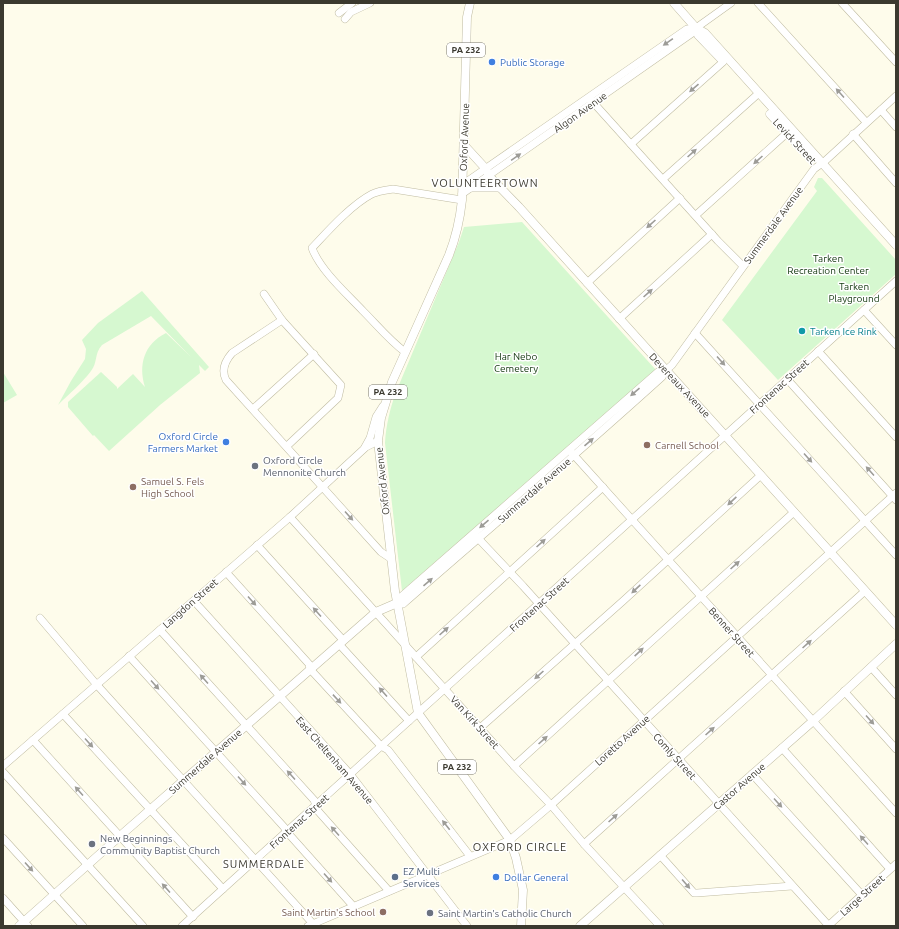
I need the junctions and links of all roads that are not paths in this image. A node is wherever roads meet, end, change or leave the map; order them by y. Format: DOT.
graph roads {
  1 [pos="352,3"];
  2 [pos="370,3"];
  3 [pos="465,3"];
  4 [pos="470,3"];
  5 [pos="674,3"];
  6 [pos="730,3"];
  7 [pos="758,3"];
  8 [pos="842,3"];
  9 [pos="339,13"];
  10 [pos="467,17"];
  11 [pos="345,19"];
  12 [pos="696,28"];
  13 [pos="723,62"];
  14 [pos="896,62"];
  15 [pos="757,95"];
  16 [pos="896,96"];
  17 [pos="591,100"];
  18 [pos="881,110"];
  19 [pos="866,122"];
  20 [pos="896,127"];
  21 [pos="787,133"];
  22 [pos="853,134"];
  23 [pos="630,144"];
  24 [pos="464,145"];
  25 [pos="820,164"];
  26 [pos="487,172"];
  27 [pos="663,179"];
  28 [pos="896,183"];
  29 [pos="466,186"];
  30 [pos="500,188"];
  31 [pos="462,197"];
  32 [pos="680,198"];
  33 [pos="696,215"];
  34 [pos="712,234"];
  35 [pos="896,245"];
  36 [pos="896,252"];
  37 [pos="743,266"];
  38 [pos="896,281"];
  39 [pos="587,283"];
  40 [pos="264,294"];
  41 [pos="864,310"];
  42 [pos="619,319"];
  43 [pos="282,320"];
  44 [pos="695,333"];
  45 [pos="896,345"];
  46 [pos="405,352"];
  47 [pos="818,352"];
  48 [pos="314,354"];
  49 [pos="666,370"];
  50 [pos="787,379"];
  51 [pos="384,404"];
  52 [pos="760,404"];
  53 [pos="253,409"];
  54 [pos="726,435"];
  55 [pos="896,437"];
  56 [pos="378,441"];
  57 [pos="286,446"];
  58 [pos="363,450"];
  59 [pos="572,452"];
  60 [pos="761,475"];
  61 [pos="323,487"];
  62 [pos="603,487"];
  63 [pos="895,496"];
  64 [pos="794,512"];
  65 [pos="290,517"];
  66 [pos="632,520"];
  67 [pos="865,521"];
  68 [pos="476,536"];
  69 [pos="257,545"];
  70 [pos="830,551"];
  71 [pos="896,555"];
  72 [pos="390,558"];
  73 [pos="668,560"];
  74 [pos="226,572"];
  75 [pos="510,572"];
  76 [pos="865,591"];
  77 [pos="700,596"];
  78 [pos="194,601"];
  79 [pos="397,603"];
  80 [pos="538,604"];
  81 [pos="376,612"];
  82 [pos="40,618"];
  83 [pos="896,625"];
  84 [pos="160,630"];
  85 [pos="736,636"];
  86 [pos="341,642"];
  87 [pos="404,643"];
  88 [pos="574,644"];
  89 [pos="896,644"];
  90 [pos="129,656"];
  91 [pos="416,657"];
  92 [pos="871,667"];
  93 [pos="310,669"];
  94 [pos="772,676"];
  95 [pos="608,681"];
  96 [pos="97,685"];
  97 [pos="445,689"];
  98 [pos="844,691"];
  99 [pos="896,695"];
  100 [pos="280,696"];
  101 [pos="418,713"];
  102 [pos="63,714"];
  103 [pos="643,720"];
  104 [pos="409,721"];
  105 [pos="813,721"];
  106 [pos="246,725"];
  107 [pos="480,728"];
  108 [pos="33,740"];
  109 [pos="381,746"];
  110 [pos="782,748"];
  111 [pos="896,749"];
  112 [pos="216,752"];
  113 [pos="678,760"];
  114 [pos="3,766"];
  115 [pos="514,766"];
  116 [pos="3,772"];
  117 [pos="350,774"];
  118 [pos="752,774"];
  119 [pos="183,781"];
  120 [pos="718,804"];
  121 [pos="316,805"];
  122 [pos="551,805"];
  123 [pos="150,809"];
  124 [pos="896,813"];
  125 [pos="287,832"];
  126 [pos="120,836"];
  127 [pos="3,838"];
  128 [pos="510,840"];
  129 [pos="584,844"];
  130 [pos="9,845"];
  131 [pos="3,850"];
  132 [pos="660,855"];
  133 [pos="470,856"];
  134 [pos="255,860"];
  135 [pos="88,865"];
  136 [pos="893,867"];
  137 [pos="428,875"];
  138 [pos="624,886"];
  139 [pos="792,886"];
  140 [pos="223,889"];
  141 [pos="389,891"];
  142 [pos="54,894"];
  143 [pos="862,896"];
  144 [pos="3,898"];
  145 [pos="354,906"];
  146 [pos="192,917"];
  147 [pos="24,924"];
  148 [pos="312,925"];
  149 [pos="83,926"];
  150 [pos="143,926"];
  151 [pos="182,926"];
  152 [pos="467,926"];
  153 [pos="521,926"];
  154 [pos="580,926"];
  155 [pos="660,926"];
  156 [pos="828,926"];
  1 -- 9 [label="street"];
  2 -- 11 [label="street"];
  3 -- 10 [label="main road, Oxford Avenue / PA 232"];
  4 -- 10 [label="main road, Oxford Avenue / PA 232"];
  5 -- 12 [label="main road, Levick Street"];
  6 -- 12 [label="street, Algon Avenue"];
  19 -- 7 [label="street, one-way"];
  8 -- 14 [label="street"];
  10 -- 24 [label="main road, Oxford Avenue / PA 232"];
  12 -- 13 [label="main road, Levick Street"];
  12 -- 15 [label="main road, Levick Street"];
  12 -- 17 [label="street, Algon Avenue"];
  13 -- 15 [label="main road, Levick Street"];
  13 -- 23 [label="street, one-way"];
  15 -- 21 [label="main road, Levick Street"];
  15 -- 25 [label="main road, Levick Street"];
  27 -- 15 [label="street, one-way"];
  16 -- 18 [label="street, Summerdale Avenue"];
  17 -- 23 [label="street"];
  17 -- 26 [label="street, Algon Avenue"];
  18 -- 19 [label="street, Summerdale Avenue"];
  18 -- 20 [label="street"];
  19 -- 22 [label="street, Summerdale Avenue"];
  21 -- 25 [label="main road, Levick Street"];
  21 -- 33 [label="street, one-way"];
  22 -- 25 [label="street, Summerdale Avenue"];
  22 -- 28 [label="street"];
  23 -- 27 [label="street"];
  24 -- 26 [label="main road, Devereaux Avenue"];
  24 -- 29 [label="main road, Oxford Avenue / PA 232"];
  25 -- 35 [label="main road, Levick Street"];
  25 -- 36 [label="main road, Levick Street"];
  25 -- 37 [label="street, Summerdale Avenue"];
  26 -- 29 [label="street, Algon Avenue"];
  26 -- 30 [label="main road, Devereaux Avenue"];
  27 -- 32 [label="street"];
  29 -- 30 [label="street"];
  29 -- 31 [label="main road, Oxford Avenue / PA 232"];
  30 -- 39 [label="main road, Devereaux Avenue"];
  31 -- 46 [label="main road, Oxford Avenue / PA 232"];
  31 -- 46 [label="street"];
  32 -- 33 [label="street"];
  32 -- 39 [label="street, one-way"];
  33 -- 34 [label="street"];
  34 -- 37 [label="street"];
  42 -- 34 [label="street, one-way"];
  37 -- 44 [label="street, Summerdale Avenue"];
  38 -- 41 [label="street, Frontenac Street"];
  39 -- 42 [label="main road, Devereaux Avenue"];
  40 -- 43 [label="street"];
  41 -- 45 [label="street"];
  41 -- 47 [label="street, Frontenac Street"];
  42 -- 49 [label="main road, Devereaux Avenue"];
  43 -- 48 [label="street"];
  43 -- 53 [label="street"];
  44 -- 49 [label="street, Summerdale Avenue"];
  44 -- 52 [label="street, one-way"];
  46 -- 51 [label="main road, Oxford Avenue / PA 232"];
  47 -- 50 [label="street, Frontenac Street"];
  47 -- 55 [label="street"];
  48 -- 53 [label="street"];
  48 -- 57 [label="street"];
  49 -- 54 [label="main road, Devereaux Avenue"];
  49 -- 59 [label="street, Summerdale Avenue"];
  50 -- 52 [label="street, Frontenac Street"];
  63 -- 50 [label="street, one-way"];
  51 -- 56 [label="main road, Oxford Avenue / PA 232"];
  51 -- 58 [label="street"];
  52 -- 54 [label="street, Frontenac Street"];
  52 -- 67 [label="street, one-way"];
  53 -- 57 [label="street"];
  54 -- 60 [label="main road, Devereaux Avenue"];
  54 -- 66 [label="street, Frontenac Street"];
  56 -- 58 [label="street, Langdon Street"];
  56 -- 72 [label="main road, Oxford Avenue / PA 232"];
  57 -- 61 [label="street"];
  58 -- 61 [label="street, Langdon Street"];
  59 -- 62 [label="street, Benner Street"];
  59 -- 68 [label="street, Summerdale Avenue"];
  60 -- 64 [label="main road, Devereaux Avenue"];
  60 -- 73 [label="street, one-way"];
  61 -- 65 [label="street, Langdon Street"];
  61 -- 72 [label="street, one-way"];
  62 -- 66 [label="street, Benner Street"];
  75 -- 62 [label="street, one-way"];
  63 -- 67 [label="street, Loretto Avenue"];
  64 -- 70 [label="main road, Devereaux Avenue"];
  77 -- 64 [label="street, one-way"];
  65 -- 69 [label="street, Langdon Street"];
  65 -- 81 [label="street, Van Kirk Street"];
  66 -- 73 [label="street, Benner Street"];
  66 -- 80 [label="street, Frontenac Street"];
  67 -- 70 [label="street, Loretto Avenue"];
  67 -- 71 [label="street"];
  68 -- 75 [label="street, Comly Street"];
  68 -- 79 [label="street, Summerdale Avenue"];
  69 -- 74 [label="street, Langdon Street"];
  86 -- 69 [label="street, one-way"];
  70 -- 76 [label="main road, Devereaux Avenue"];
  70 -- 85 [label="street, Loretto Avenue"];
  72 -- 79 [label="main road, Oxford Avenue / PA 232"];
  73 -- 77 [label="street, Benner Street"];
  73 -- 88 [label="street, one-way"];
  74 -- 78 [label="street, Langdon Street"];
  74 -- 93 [label="street, one-way"];
  75 -- 80 [label="street, Comly Street"];
  91 -- 75 [label="street, one-way"];
  76 -- 83 [label="main road, Devereaux Avenue"];
  94 -- 76 [label="street, one-way"];
  77 -- 85 [label="street, Benner Street"];
  95 -- 77 [label="street, one-way"];
  78 -- 84 [label="street, Langdon Street"];
  78 -- 100 [label="street, East Cheltenham Avenue"];
  79 -- 81 [label="main road, Summerdale Avenue"];
  79 -- 87 [label="main road, Oxford Avenue / PA 232"];
  80 -- 88 [label="street, Comly Street"];
  80 -- 97 [label="street, Frontenac Street"];
  81 -- 86 [label="main road, Summerdale Avenue"];
  81 -- 87 [label="street, Van Kirk Street"];
  82 -- 96 [label="street"];
  84 -- 90 [label="street, Langdon Street"];
  106 -- 84 [label="street, one-way"];
  85 -- 94 [label="street, Benner Street"];
  85 -- 103 [label="street, Loretto Avenue"];
  86 -- 93 [label="main road, Summerdale Avenue"];
  104 -- 86 [label="street, one-way"];
  87 -- 91 [label="street, Van Kirk Street"];
  87 -- 101 [label="main road, Oxford Avenue / PA 232"];
  88 -- 95 [label="street, Comly Street"];
  88 -- 107 [label="street, one-way"];
  89 -- 92 [label="main road, Castor Avenue"];
  90 -- 96 [label="street, Langdon Street"];
  90 -- 112 [label="street, one-way"];
  91 -- 97 [label="street, Van Kirk Street"];
  92 -- 98 [label="main road, Castor Avenue"];
  92 -- 99 [label="street"];
  93 -- 100 [label="main road, Summerdale Avenue"];
  93 -- 109 [label="street, one-way"];
  94 -- 105 [label="street, Benner Street"];
  113 -- 94 [label="street, one-way"];
  95 -- 103 [label="street, Comly Street"];
  115 -- 95 [label="street, one-way"];
  96 -- 102 [label="street, Langdon Street"];
  96 -- 119 [label="street"];
  97 -- 101 [label="street, Frontenac Street"];
  97 -- 107 [label="street, Van Kirk Street"];
  98 -- 105 [label="main road, Castor Avenue"];
  98 -- 111 [label="street, one-way"];
  100 -- 106 [label="main road, Summerdale Avenue"];
  100 -- 117 [label="street, East Cheltenham Avenue"];
  101 -- 104 [label="street, Frontenac Street"];
  101 -- 128 [label="main road, Oxford Avenue / PA 232"];
  102 -- 108 [label="street, Langdon Street"];
  102 -- 123 [label="street, one-way"];
  103 -- 113 [label="street, Comly Street"];
  103 -- 122 [label="street, Loretto Avenue"];
  104 -- 109 [label="street, Frontenac Street"];
  105 -- 110 [label="main road, Castor Avenue"];
  105 -- 124 [label="street, Benner Street"];
  106 -- 112 [label="main road, Summerdale Avenue"];
  121 -- 106 [label="street, one-way"];
  107 -- 115 [label="street, Van Kirk Street"];
  108 -- 114 [label="street, Langdon Street"];
  126 -- 108 [label="street, one-way"];
  109 -- 117 [label="street, Frontenac Street"];
  133 -- 109 [label="street, one-way"];
  110 -- 118 [label="main road, Castor Avenue"];
  136 -- 110 [label="street, one-way"];
  112 -- 119 [label="main road, Summerdale Avenue"];
  112 -- 125 [label="street, one-way"];
  113 -- 120 [label="street, Comly Street"];
  129 -- 113 [label="street, one-way"];
  115 -- 122 [label="street, Van Kirk Street"];
  116 -- 135 [label="street"];
  117 -- 121 [label="street, Frontenac Street"];
  117 -- 137 [label="street, East Cheltenham Avenue"];
  118 -- 120 [label="main road, Castor Avenue"];
  118 -- 143 [label="street, one-way"];
  119 -- 123 [label="main road, Summerdale Avenue"];
  119 -- 134 [label="street"];
  120 -- 132 [label="main road, Castor Avenue"];
  120 -- 139 [label="street, Comly Street"];
  121 -- 125 [label="street, Frontenac Street"];
  141 -- 121 [label="street, one-way"];
  122 -- 128 [label="street, Loretto Avenue"];
  122 -- 129 [label="street, Van Kirk Street"];
  123 -- 126 [label="main road, Summerdale Avenue"];
  123 -- 140 [label="street"];
  125 -- 134 [label="street, Frontenac Street"];
  125 -- 145 [label="street, one-way"];
  126 -- 135 [label="main road, Summerdale Avenue"];
  146 -- 126 [label="street, one-way"];
  127 -- 130 [label="street"];
  128 -- 133 [label="street, Loretto Avenue"];
  128 -- 153 [label="main road, Oxford Avenue / PA 232"];
  129 -- 138 [label="street, Van Kirk Street"];
  130 -- 131 [label="street"];
  130 -- 142 [label="street, one-way"];
  132 -- 138 [label="main road, Castor Avenue"];
  132 -- 139 [label="street, one-way"];
  133 -- 137 [label="street, Loretto Avenue"];
  134 -- 140 [label="street, Frontenac Street"];
  134 -- 148 [label="street"];
  135 -- 142 [label="main road, Summerdale Avenue"];
  135 -- 150 [label="street"];
  136 -- 143 [label="street, Large Street"];
  137 -- 141 [label="street, Loretto Avenue"];
  137 -- 152 [label="street, East Cheltenham Avenue"];
  138 -- 154 [label="main road, Castor Avenue"];
  138 -- 155 [label="street, Van Kirk Street"];
  139 -- 156 [label="street, Comly Street"];
  140 -- 146 [label="street, Frontenac Street"];
  141 -- 145 [label="street, Loretto Avenue"];
  142 -- 147 [label="main road, Summerdale Avenue"];
  142 -- 149 [label="street"];
  143 -- 156 [label="street, Large Street"];
  144 -- 147 [label="street"];
  145 -- 148 [label="street, Loretto Avenue"];
  146 -- 151 [label="street, Frontenac Street"];
}
